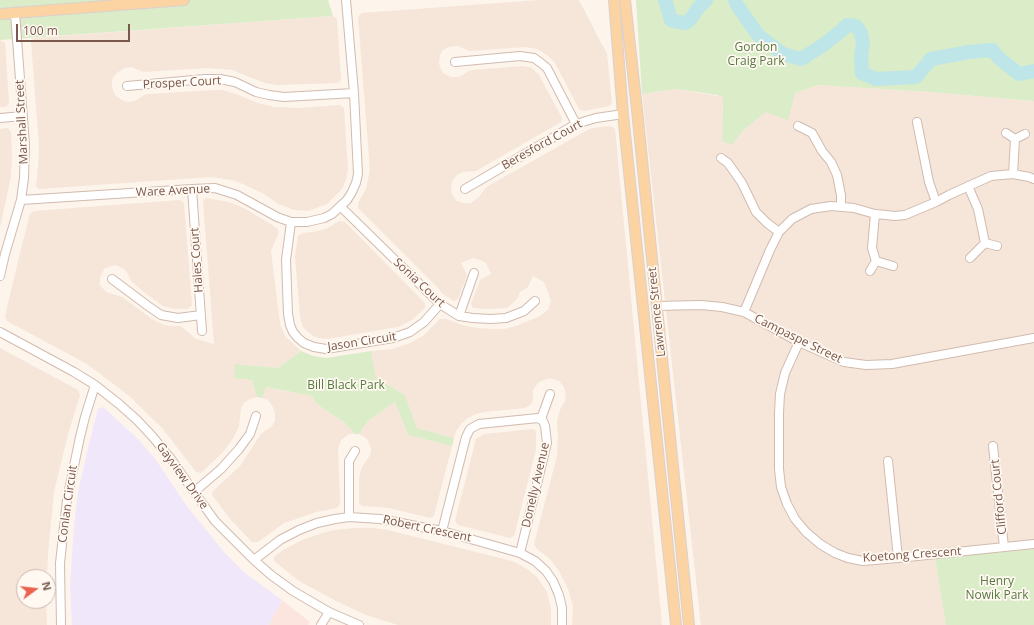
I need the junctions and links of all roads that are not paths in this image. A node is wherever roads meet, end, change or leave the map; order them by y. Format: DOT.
graph roads {
  1 [pos="184,0"];
  2 [pos="346,0"];
  3 [pos="626,2"];
  4 [pos="613,3"];
  5 [pos="15,13"];
  6 [pos="0,14"];
  7 [pos="455,62"];
  8 [pos="127,86"];
  9 [pos="354,93"];
  10 [pos="637,110"];
  11 [pos="623,114"];
  12 [pos="23,116"];
  13 [pos="0,118"];
  14 [pos="917,122"];
  15 [pos="576,124"];
  16 [pos="798,126"];
  17 [pos="1006,134"];
  18 [pos="1025,134"];
  19 [pos="1015,139"];
  20 [pos="721,158"];
  21 [pos="1013,174"];
  22 [pos="1034,179"];
  23 [pos="968,186"];
  24 [pos="192,189"];
  25 [pos="465,189"];
  26 [pos="21,200"];
  27 [pos="936,202"];
  28 [pos="341,207"];
  29 [pos="841,207"];
  30 [pos="875,214"];
  31 [pos="291,222"];
  32 [pos="779,232"];
  33 [pos="985,243"];
  34 [pos="997,246"];
  35 [pos="3,254"];
  36 [pos="970,258"];
  37 [pos="876,261"];
  38 [pos="893,266"];
  39 [pos="870,271"];
  40 [pos="474,273"];
  41 [pos="0,276"];
  42 [pos="112,279"];
  43 [pos="535,301"];
  44 [pos="440,304"];
  45 [pos="656,306"];
  46 [pos="644,307"];
  47 [pos="744,312"];
  48 [pos="201,315"];
  49 [pos="459,316"];
  50 [pos="0,332"];
  51 [pos="202,332"];
  52 [pos="1034,338"];
  53 [pos="799,342"];
  54 [pos="95,385"];
  55 [pos="550,394"];
  56 [pos="256,416"];
  57 [pos="540,419"];
  58 [pos="993,446"];
  59 [pos="355,451"];
  60 [pos="888,461"];
  61 [pos="194,492"];
  62 [pos="349,517"];
  63 [pos="442,531"];
  64 [pos="1034,544"];
  65 [pos="1004,547"];
  66 [pos="520,552"];
  67 [pos="898,558"];
  68 [pos="254,560"];
  69 [pos="329,612"];
  70 [pos="61,625"];
  71 [pos="321,625"];
  72 [pos="359,625"];
  73 [pos="562,625"];
  74 [pos="676,625"];
  75 [pos="689,625"];
  1 -- 5 [label="main road"];
  2 -- 9 [label="street, Ware Avenue"];
  3 -- 10 [label="main road, Lawrence Street"];
  4 -- 11 [label="main road, Lawrence Street"];
  5 -- 6 [label="main road"];
  5 -- 12 [label="street, Marshall Street"];
  7 -- 15 [label="street"];
  8 -- 9 [label="street, Prosper Court"];
  9 -- 28 [label="street, Ware Avenue"];
  10 -- 11 [label="main road"];
  10 -- 45 [label="main road, Lawrence Street"];
  11 -- 15 [label="street, Beresford Court"];
  11 -- 46 [label="main road, Lawrence Street"];
  12 -- 13 [label="street"];
  12 -- 26 [label="street, Marshall Street"];
  14 -- 27 [label="street"];
  15 -- 25 [label="street, Beresford Court"];
  16 -- 29 [label="street"];
  17 -- 19 [label="street"];
  18 -- 19 [label="street"];
  19 -- 21 [label="street"];
  20 -- 32 [label="street"];
  21 -- 22 [label="street"];
  21 -- 23 [label="street"];
  23 -- 27 [label="street"];
  23 -- 33 [label="street"];
  24 -- 26 [label="street, Ware Avenue"];
  24 -- 31 [label="street, Ware Avenue"];
  24 -- 48 [label="street, Hales Court"];
  26 -- 35 [label="street, Marshall Street"];
  27 -- 30 [label="street"];
  28 -- 31 [label="street, Ware Avenue"];
  28 -- 44 [label="street, Sonia Court"];
  29 -- 30 [label="street"];
  29 -- 32 [label="street"];
  30 -- 37 [label="street"];
  31 -- 44 [label="street, Jason Circuit"];
  32 -- 47 [label="street"];
  33 -- 34 [label="street"];
  33 -- 36 [label="street"];
  35 -- 41 [label="street, Marshall Street"];
  37 -- 38 [label="street"];
  37 -- 39 [label="street"];
  40 -- 49 [label="street"];
  42 -- 48 [label="street"];
  43 -- 49 [label="street, Sonia Court"];
  44 -- 49 [label="street, Sonia Court"];
  45 -- 46 [label="main road"];
  45 -- 47 [label="street, Campaspe Street"];
  45 -- 75 [label="main road, Lawrence Street"];
  46 -- 74 [label="main road, Lawrence Street"];
  47 -- 53 [label="street, Campaspe Street"];
  48 -- 51 [label="street, Hales Court"];
  50 -- 54 [label="street, Gayview Drive"];
  52 -- 53 [label="street, Campaspe Street"];
  53 -- 67 [label="street, Koetong Crescent"];
  54 -- 61 [label="street, Gayview Drive"];
  54 -- 70 [label="street, Conlan Circuit"];
  55 -- 57 [label="street"];
  56 -- 61 [label="street"];
  57 -- 63 [label="street"];
  57 -- 66 [label="street, Donelly Avenue"];
  58 -- 65 [label="street, Clifford Court"];
  59 -- 62 [label="street"];
  60 -- 67 [label="street"];
  61 -- 68 [label="street, Gayview Drive"];
  62 -- 63 [label="street, Robert Crescent"];
  62 -- 68 [label="street, Robert Crescent"];
  63 -- 66 [label="street, Robert Crescent"];
  64 -- 65 [label="street, Koetong Crescent"];
  65 -- 67 [label="street, Koetong Crescent"];
  66 -- 73 [label="street, Robert Crescent"];
  68 -- 69 [label="street, Gayview Drive"];
  69 -- 71 [label="street"];
  69 -- 72 [label="street, Gayview Drive"];
}
